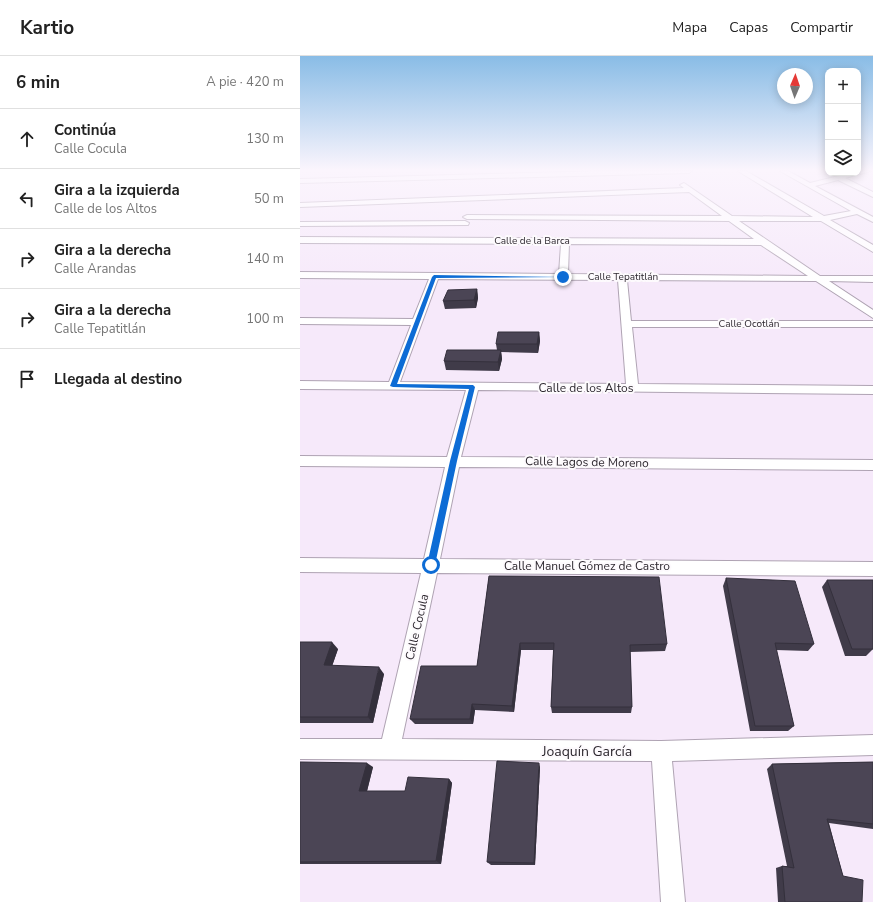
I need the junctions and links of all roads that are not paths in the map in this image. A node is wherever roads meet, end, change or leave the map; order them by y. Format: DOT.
graph roads {
  1 [pos="455,210"];
  2 [pos="474,210"];
  3 [pos="720,210"];
  4 [pos="808,210"];
  5 [pos="853,210"];
  6 [pos="469,211"];
  7 [pos="856,212"];
  8 [pos="732,219"];
  9 [pos="823,219"];
  10 [pos="873,220"];
  11 [pos="300,224"];
  12 [pos="459,241"];
  13 [pos="565,241"];
  14 [pos="301,242"];
  15 [pos="763,242"];
  16 [pos="873,249"];
  17 [pos="300,275"];
  18 [pos="434,277"];
  19 [pos="563,277"];
  20 [pos="622,278"];
  21 [pos="817,278"];
  22 [pos="873,279"];
  23 [pos="873,315"];
  24 [pos="300,321"];
  25 [pos="416,322"];
  26 [pos="626,324"];
  27 [pos="873,324"];
  28 [pos="300,385"];
  29 [pos="393,386"];
  30 [pos="473,387"];
  31 [pos="632,388"];
  32 [pos="873,390"];
  33 [pos="300,461"];
  34 [pos="454,461"];
  35 [pos="873,465"];
  36 [pos="300,565"];
  37 [pos="431,565"];
  38 [pos="873,568"];
  39 [pos="873,745"];
  40 [pos="300,749"];
  41 [pos="390,750"];
  42 [pos="661,751"];
  43 [pos="673,902"];
  1 -- 6 [label="street"];
  2 -- 6 [label="street"];
  3 -- 8 [label="street"];
  4 -- 9 [label="street"];
  5 -- 7 [label="street"];
  6 -- 8 [label="street"];
  6 -- 11 [label="street"];
  6 -- 12 [label="street"];
  7 -- 9 [label="street"];
  7 -- 10 [label="street"];
  8 -- 9 [label="street"];
  8 -- 15 [label="street"];
  9 -- 16 [label="street"];
  12 -- 13 [label="street, Calle de la Barca"];
  12 -- 14 [label="street, Calle de la Barca"];
  13 -- 15 [label="street, Calle de la Barca"];
  13 -- 19 [label="street"];
  15 -- 21 [label="street"];
  17 -- 18 [label="street, Calle Tepatitlán"];
  18 -- 19 [label="street, Calle Tepatitlán"];
  18 -- 25 [label="street"];
  19 -- 20 [label="street, Calle Tepatitlán"];
  20 -- 21 [label="street, Calle Tepatitlán"];
  20 -- 26 [label="street"];
  21 -- 22 [label="street, Calle Tepatitlán"];
  21 -- 23 [label="street"];
  24 -- 25 [label="street"];
  25 -- 29 [label="street"];
  26 -- 27 [label="street, Calle Ocotlán"];
  26 -- 31 [label="street"];
  28 -- 29 [label="street, Calle de los Altos"];
  29 -- 30 [label="street, Calle de los Altos"];
  30 -- 31 [label="street, Calle de los Altos"];
  30 -- 34 [label="street, Calle Cocula"];
  31 -- 32 [label="street, Calle de los Altos"];
  33 -- 34 [label="street, Calle Lagos de Moreno"];
  34 -- 35 [label="street, Calle Lagos de Moreno"];
  34 -- 37 [label="street, Calle Cocula"];
  36 -- 37 [label="street, Calle Manuel Gómez de Castro"];
  37 -- 38 [label="street, Calle Manuel Gómez de Castro"];
  37 -- 41 [label="street, Calle Cocula"];
  39 -- 42 [label="street, Joaquín García"];
  40 -- 41 [label="street, Joaquín García"];
  41 -- 42 [label="street, Joaquín García"];
  42 -- 43 [label="street"];
}
